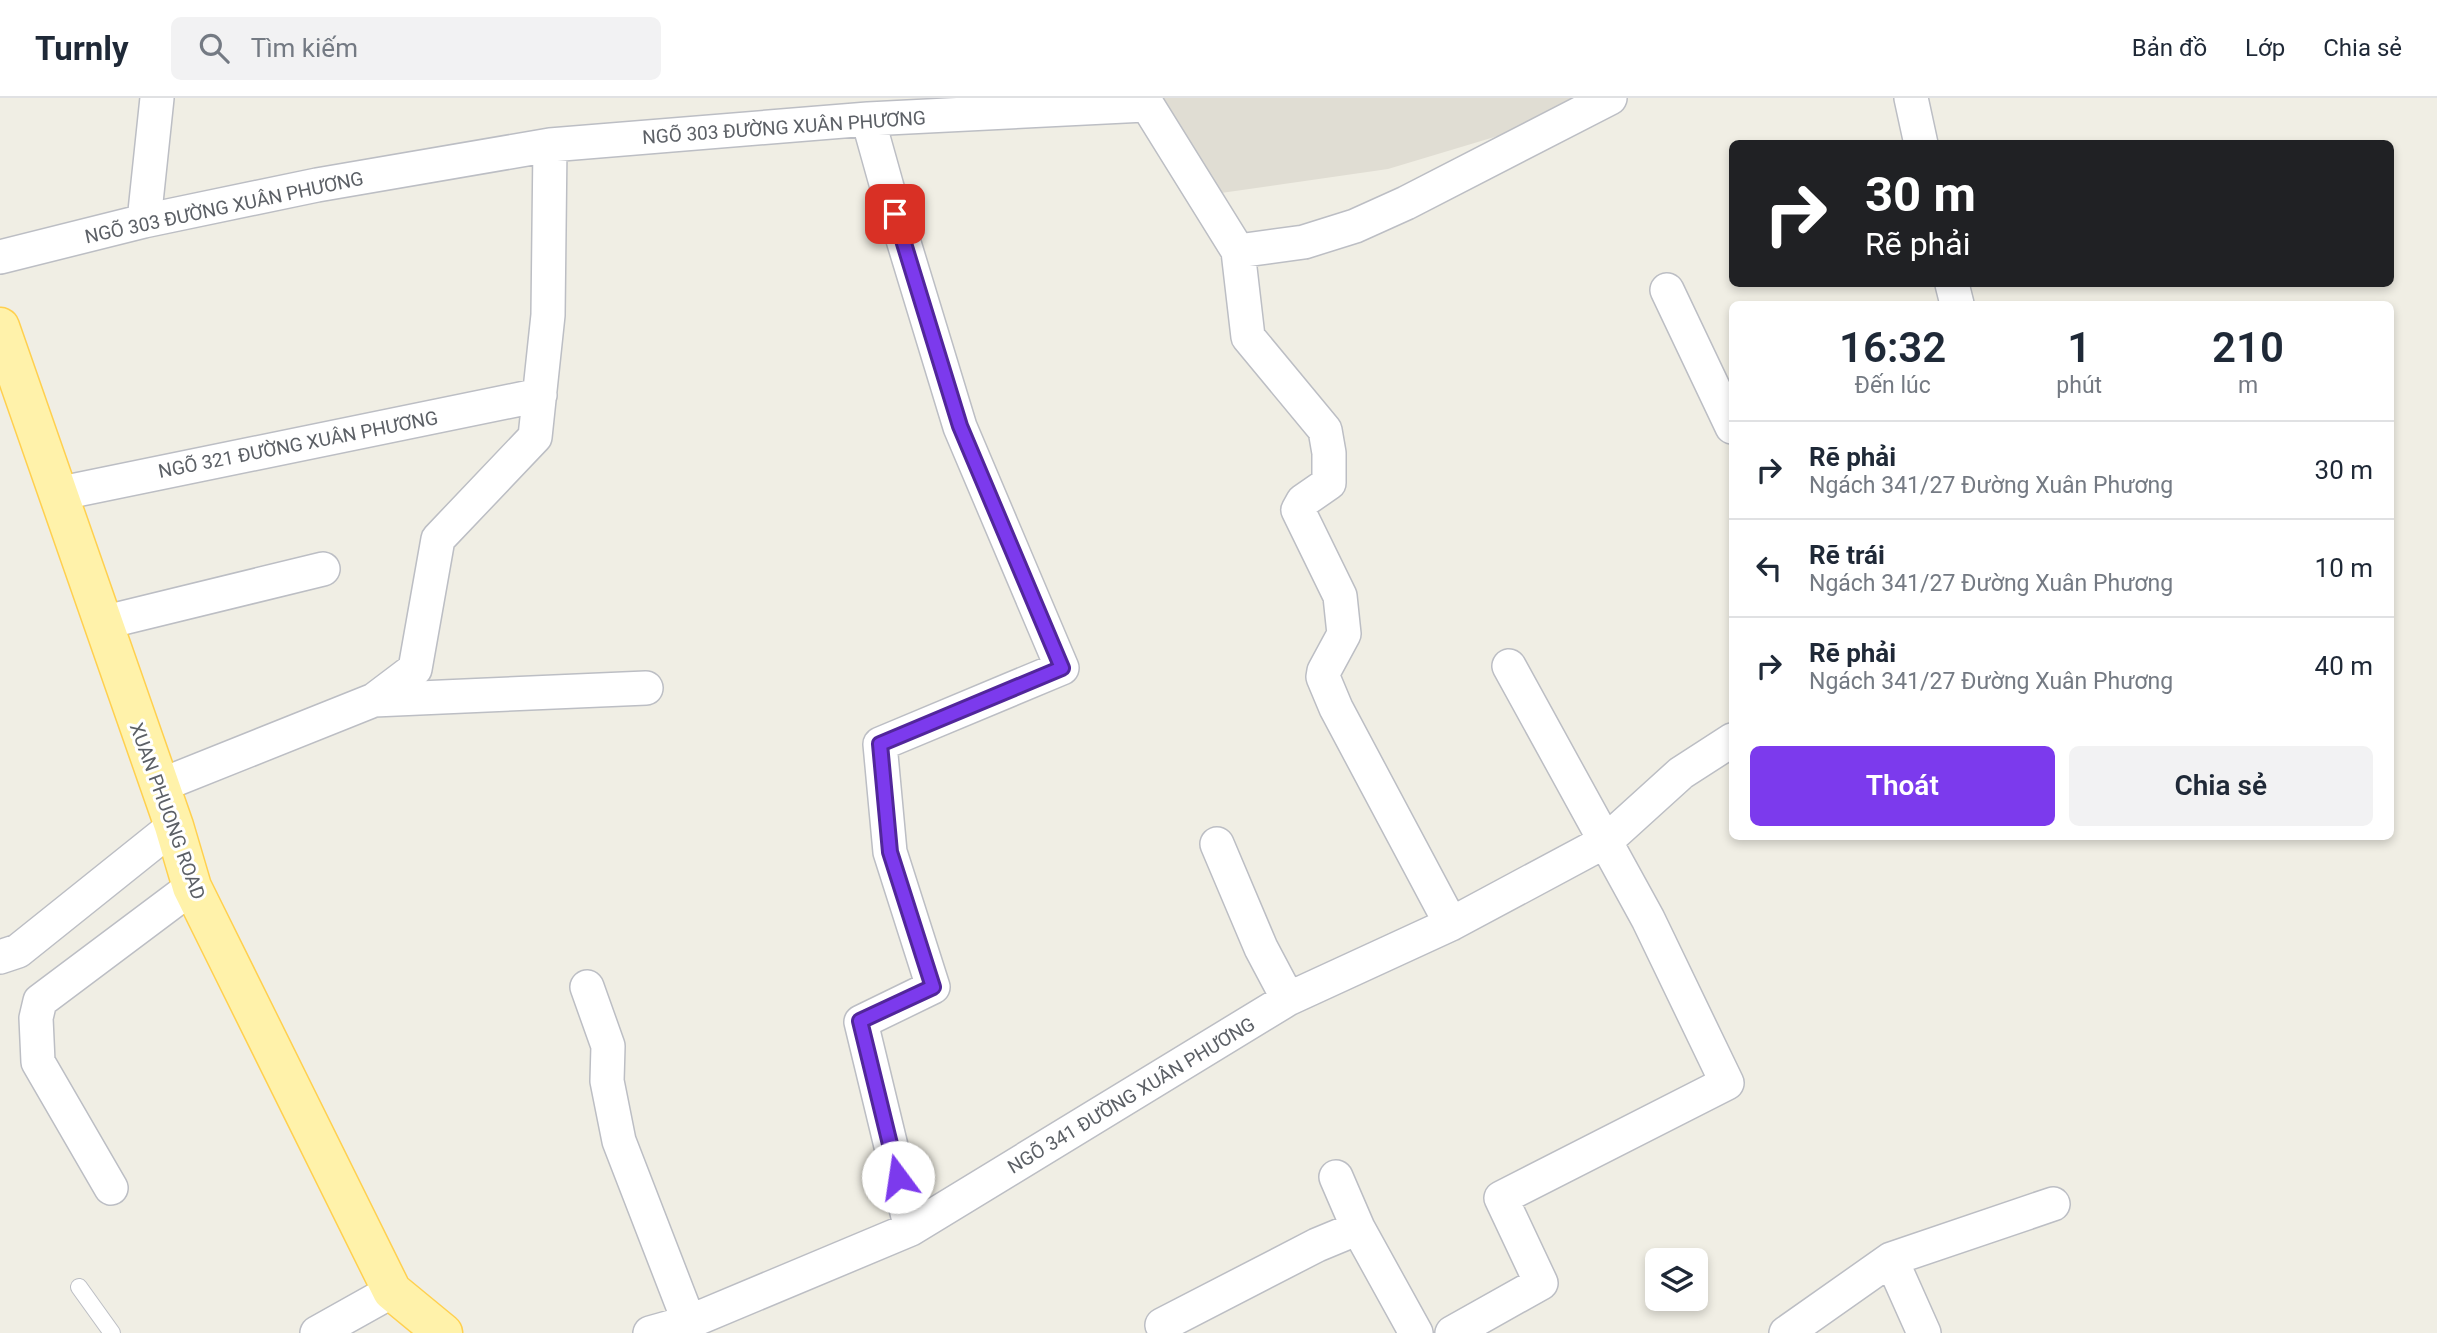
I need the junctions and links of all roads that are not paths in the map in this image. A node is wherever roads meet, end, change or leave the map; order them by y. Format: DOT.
graph roads {
  1 [pos="158,98"];
  2 [pos="1610,98"];
  3 [pos="1911,98"];
  4 [pos="1144,101"];
  5 [pos="868,119"];
  6 [pos="1920,140"];
  7 [pos="550,145"];
  8 [pos="144,221"];
  9 [pos="1238,251"];
  10 [pos="0,257"];
  11 [pos="1667,290"];
  12 [pos="0,327"];
  13 [pos="540,396"];
  14 [pos="1729,422"];
  15 [pos="57,494"];
  16 [pos="323,569"];
  17 [pos="102,623"];
  18 [pos="1509,666"];
  19 [pos="646,688"];
  20 [pos="374,700"];
  21 [pos="1729,742"];
  22 [pos="159,786"];
  23 [pos="174,826"];
  24 [pos="1606,841"];
  25 [pos="1217,844"];
  26 [pos="192,887"];
  27 [pos="1451,923"];
  28 [pos="0,957"];
  29 [pos="587,987"];
  30 [pos="1288,999"];
  31 [pos="1336,1177"];
  32 [pos="111,1188"];
  33 [pos="2053,1203"];
  34 [pos="1358,1228"];
  35 [pos="911,1229"];
  36 [pos="1891,1259"];
  37 [pos="79,1287"];
  38 [pos="392,1291"];
  39 [pos="689,1322"];
  40 [pos="1162,1325"];
  41 [pos="1411,1331"];
  42 [pos="112,1333"];
  43 [pos="317,1333"];
  44 [pos="443,1333"];
  45 [pos="650,1333"];
  46 [pos="1452,1333"];
  47 [pos="1786,1333"];
  48 [pos="1924,1333"];
  1 -- 8 [label="street"];
  2 -- 9 [label="street"];
  3 -- 6 [label="street"];
  4 -- 5 [label="street, NGÕ 303 ĐƯỜNG XUÂN PHƯƠNG"];
  4 -- 9 [label="street, NGÕ 303 ĐƯỜNG XUÂN PHƯƠNG"];
  5 -- 7 [label="street, NGÕ 303 ĐƯỜNG XUÂN PHƯƠNG"];
  5 -- 35 [label="street"];
  7 -- 8 [label="street, NGÕ 303 ĐƯỜNG XUÂN PHƯƠNG"];
  7 -- 13 [label="street"];
  8 -- 10 [label="street, NGÕ 303 ĐƯỜNG XUÂN PHƯƠNG"];
  9 -- 27 [label="street, NGÕ 303 ĐƯỜNG XUÂN PHƯƠNG"];
  11 -- 14 [label="street"];
  12 -- 15 [label="main road, XUAN PHUONG ROAD"];
  13 -- 15 [label="street, NGÕ 321 ĐƯỜNG XUÂN PHƯƠNG"];
  13 -- 20 [label="street"];
  15 -- 17 [label="main road, XUAN PHUONG ROAD"];
  16 -- 17 [label="street"];
  17 -- 22 [label="main road, XUAN PHUONG ROAD"];
  18 -- 24 [label="street"];
  19 -- 20 [label="street"];
  20 -- 22 [label="street"];
  21 -- 24 [label="street, NGÕ 341 ĐƯỜNG XUÂN PHƯƠNG"];
  22 -- 23 [label="main road, XUAN PHUONG ROAD"];
  23 -- 26 [label="main road, XUAN PHUONG ROAD"];
  23 -- 28 [label="street"];
  24 -- 27 [label="street, NGÕ 341 ĐƯỜNG XUÂN PHƯƠNG"];
  24 -- 46 [label="street"];
  25 -- 30 [label="street"];
  26 -- 32 [label="street"];
  26 -- 38 [label="main road, XUAN PHUONG ROAD"];
  27 -- 30 [label="street, NGÕ 341 ĐƯỜNG XUÂN PHƯƠNG"];
  29 -- 39 [label="street"];
  30 -- 35 [label="street, NGÕ 341 ĐƯỜNG XUÂN PHƯƠNG"];
  31 -- 34 [label="street"];
  33 -- 36 [label="street"];
  34 -- 40 [label="street"];
  34 -- 41 [label="street"];
  35 -- 39 [label="street, NGÕ 341 ĐƯỜNG XUÂN PHƯƠNG"];
  36 -- 47 [label="street"];
  36 -- 48 [label="street"];
  37 -- 42 [label="lane"];
  38 -- 43 [label="street"];
  38 -- 44 [label="main road, XUAN PHUONG ROAD"];
  39 -- 45 [label="street, NGÕ 341 ĐƯỜNG XUÂN PHƯƠNG"];
}
